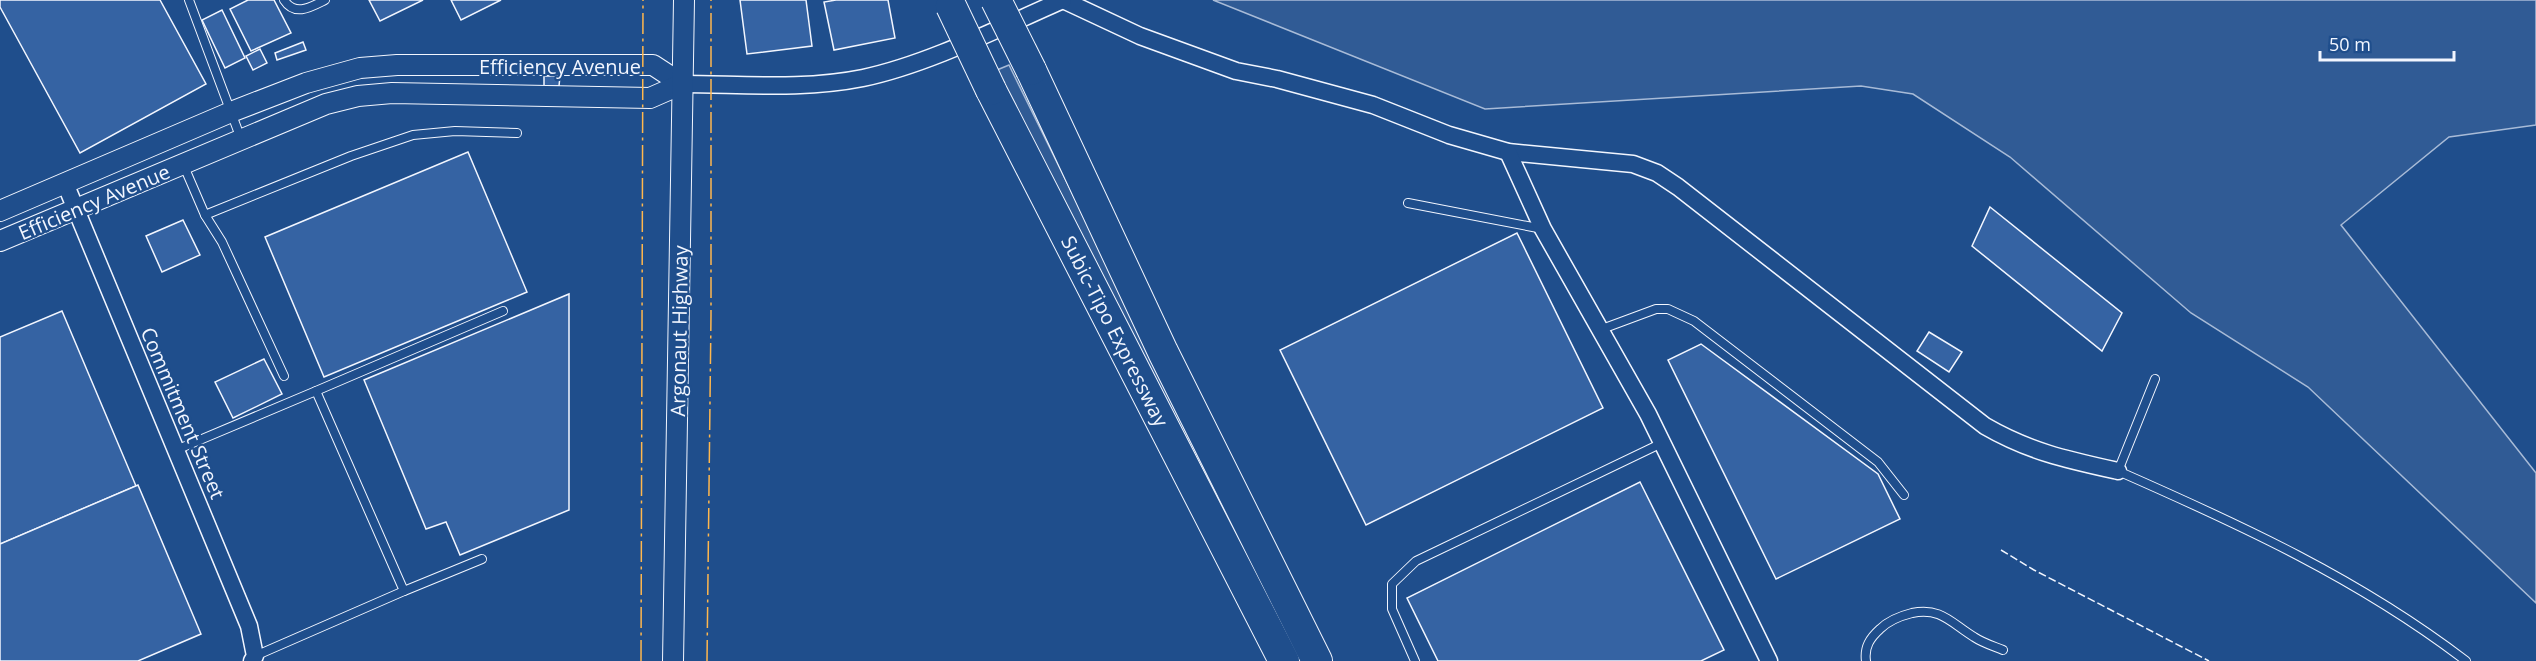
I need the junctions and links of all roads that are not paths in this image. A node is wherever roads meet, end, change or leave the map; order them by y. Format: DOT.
graph roads {
  1 [pos="189,0"];
  2 [pos="284,0"];
  3 [pos="326,0"];
  4 [pos="684,0"];
  5 [pos="996,0"];
  6 [pos="1063,0"];
  7 [pos="950,3"];
  8 [pos="682,84"];
  9 [pos="231,112"];
  10 [pos="517,133"];
  11 [pos="241,139"];
  12 [pos="1508,152"];
  13 [pos="183,164"];
  14 [pos="65,183"];
  15 [pos="1408,203"];
  16 [pos="75,209"];
  17 [pos="0,211"];
  18 [pos="205,215"];
  19 [pos="1543,229"];
  20 [pos="0,242"];
  21 [pos="503,311"];
  22 [pos="1602,329"];
  23 [pos="284,376"];
  24 [pos="2155,379"];
  25 [pos="316,391"];
  26 [pos="1662,442"];
  27 [pos="176,450"];
  28 [pos="2118,471"];
  29 [pos="1904,495"];
  30 [pos="482,559"];
  31 [pos="404,591"];
  32 [pos="2003,650"];
  33 [pos="254,659"];
  34 [pos="673,661"];
  35 [pos="1284,661"];
  36 [pos="1317,661"];
  37 [pos="1415,661"];
  38 [pos="1769,661"];
  39 [pos="1866,661"];
  40 [pos="2466,661"];
  1 -- 9 [label="lane"];
  2 -- 3 [label="lane"];
  4 -- 8 [label="street, Argonaut Highway"];
  5 -- 36 [label="highway, Subic-Tipo Expressway, bridge"];
  6 -- 8 [label="street"];
  6 -- 12 [label="street"];
  7 -- 35 [label="highway, Subic-Tipo Expressway, bridge"];
  8 -- 9 [label="street, Efficiency Avenue"];
  8 -- 11 [label="street, Efficiency Avenue"];
  8 -- 34 [label="street, Argonaut Highway"];
  9 -- 11 [label="lane"];
  9 -- 14 [label="street, Efficiency Avenue"];
  10 -- 18 [label="lane"];
  11 -- 13 [label="street, Efficiency Avenue"];
  12 -- 19 [label="street"];
  12 -- 28 [label="street"];
  13 -- 16 [label="street, Efficiency Avenue"];
  13 -- 18 [label="lane"];
  14 -- 16 [label="street, Commitment Street"];
  14 -- 17 [label="street, Efficiency Avenue"];
  15 -- 19 [label="lane"];
  16 -- 20 [label="street, Efficiency Avenue"];
  16 -- 27 [label="street, Commitment Street"];
  18 -- 23 [label="lane"];
  19 -- 22 [label="street"];
  21 -- 25 [label="lane"];
  22 -- 26 [label="street"];
  22 -- 29 [label="lane"];
  24 -- 28 [label="lane"];
  25 -- 27 [label="lane"];
  25 -- 31 [label="lane"];
  26 -- 37 [label="lane"];
  26 -- 38 [label="street"];
  27 -- 33 [label="street, Commitment Street"];
  28 -- 40 [label="lane"];
  30 -- 31 [label="lane"];
  31 -- 33 [label="lane"];
  32 -- 39 [label="lane"];
}
